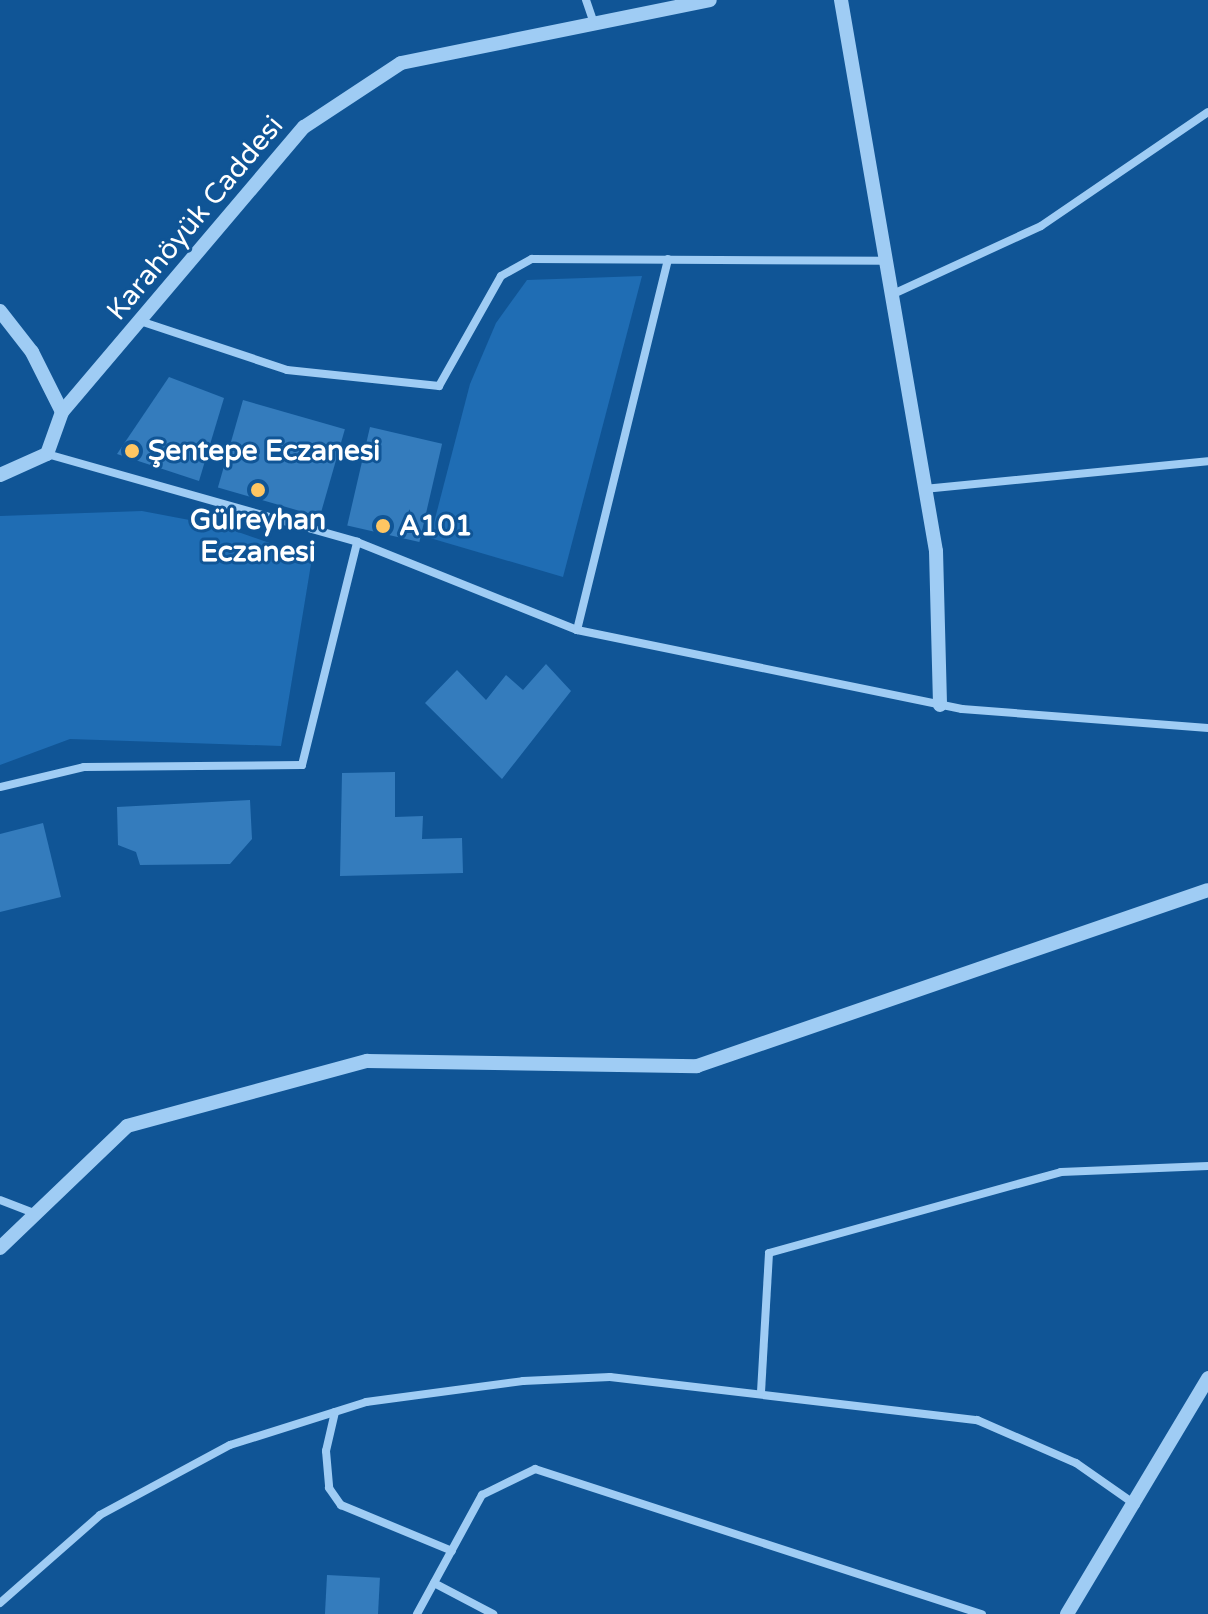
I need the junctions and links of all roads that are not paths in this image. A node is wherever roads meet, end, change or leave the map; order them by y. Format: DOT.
graph roads {
  1 [pos="586,0"];
  2 [pos="710,0"];
  3 [pos="841,0"];
  4 [pos="594,23"];
  5 [pos="1208,112"];
  6 [pos="668,259"];
  7 [pos="886,261"];
  8 [pos="891,295"];
  9 [pos="0,311"];
  10 [pos="143,322"];
  11 [pos="62,412"];
  12 [pos="47,454"];
  13 [pos="1208,461"];
  14 [pos="0,475"];
  15 [pos="924,489"];
  16 [pos="357,542"];
  17 [pos="577,630"];
  18 [pos="940,705"];
  19 [pos="1208,728"];
  20 [pos="0,787"];
  21 [pos="1208,890"];
  22 [pos="1208,1166"];
  23 [pos="0,1200"];
  24 [pos="36,1214"];
  25 [pos="0,1248"];
  26 [pos="1208,1378"];
  27 [pos="761,1392"];
  28 [pos="335,1412"];
  29 [pos="1136,1506"];
  30 [pos="452,1551"];
  31 [pos="434,1583"];
  32 [pos="0,1603"];
  33 [pos="417,1614"];
  34 [pos="493,1614"];
  35 [pos="982,1614"];
  36 [pos="1067,1614"];
  1 -- 4 [label="street"];
  2 -- 4 [label="street, Karahöyük Caddesi"];
  3 -- 7 [label="street"];
  4 -- 10 [label="street, Karahöyük Caddesi"];
  5 -- 8 [label="street"];
  6 -- 7 [label="street"];
  6 -- 10 [label="street"];
  6 -- 17 [label="street"];
  7 -- 8 [label="street"];
  8 -- 15 [label="street"];
  9 -- 11 [label="street"];
  10 -- 11 [label="street, Karahöyük Caddesi"];
  11 -- 12 [label="street, Karahöyük Caddesi"];
  12 -- 14 [label="street"];
  12 -- 16 [label="street"];
  13 -- 15 [label="street"];
  15 -- 18 [label="street"];
  16 -- 17 [label="street"];
  16 -- 20 [label="street"];
  17 -- 18 [label="street"];
  18 -- 19 [label="street"];
  21 -- 24 [label="street"];
  22 -- 27 [label="street"];
  23 -- 24 [label="street"];
  24 -- 25 [label="street"];
  26 -- 29 [label="street"];
  27 -- 28 [label="street"];
  27 -- 29 [label="street"];
  28 -- 30 [label="street"];
  28 -- 32 [label="street"];
  29 -- 36 [label="street"];
  30 -- 31 [label="street"];
  30 -- 35 [label="street"];
  31 -- 33 [label="street"];
  31 -- 34 [label="street"];
}
